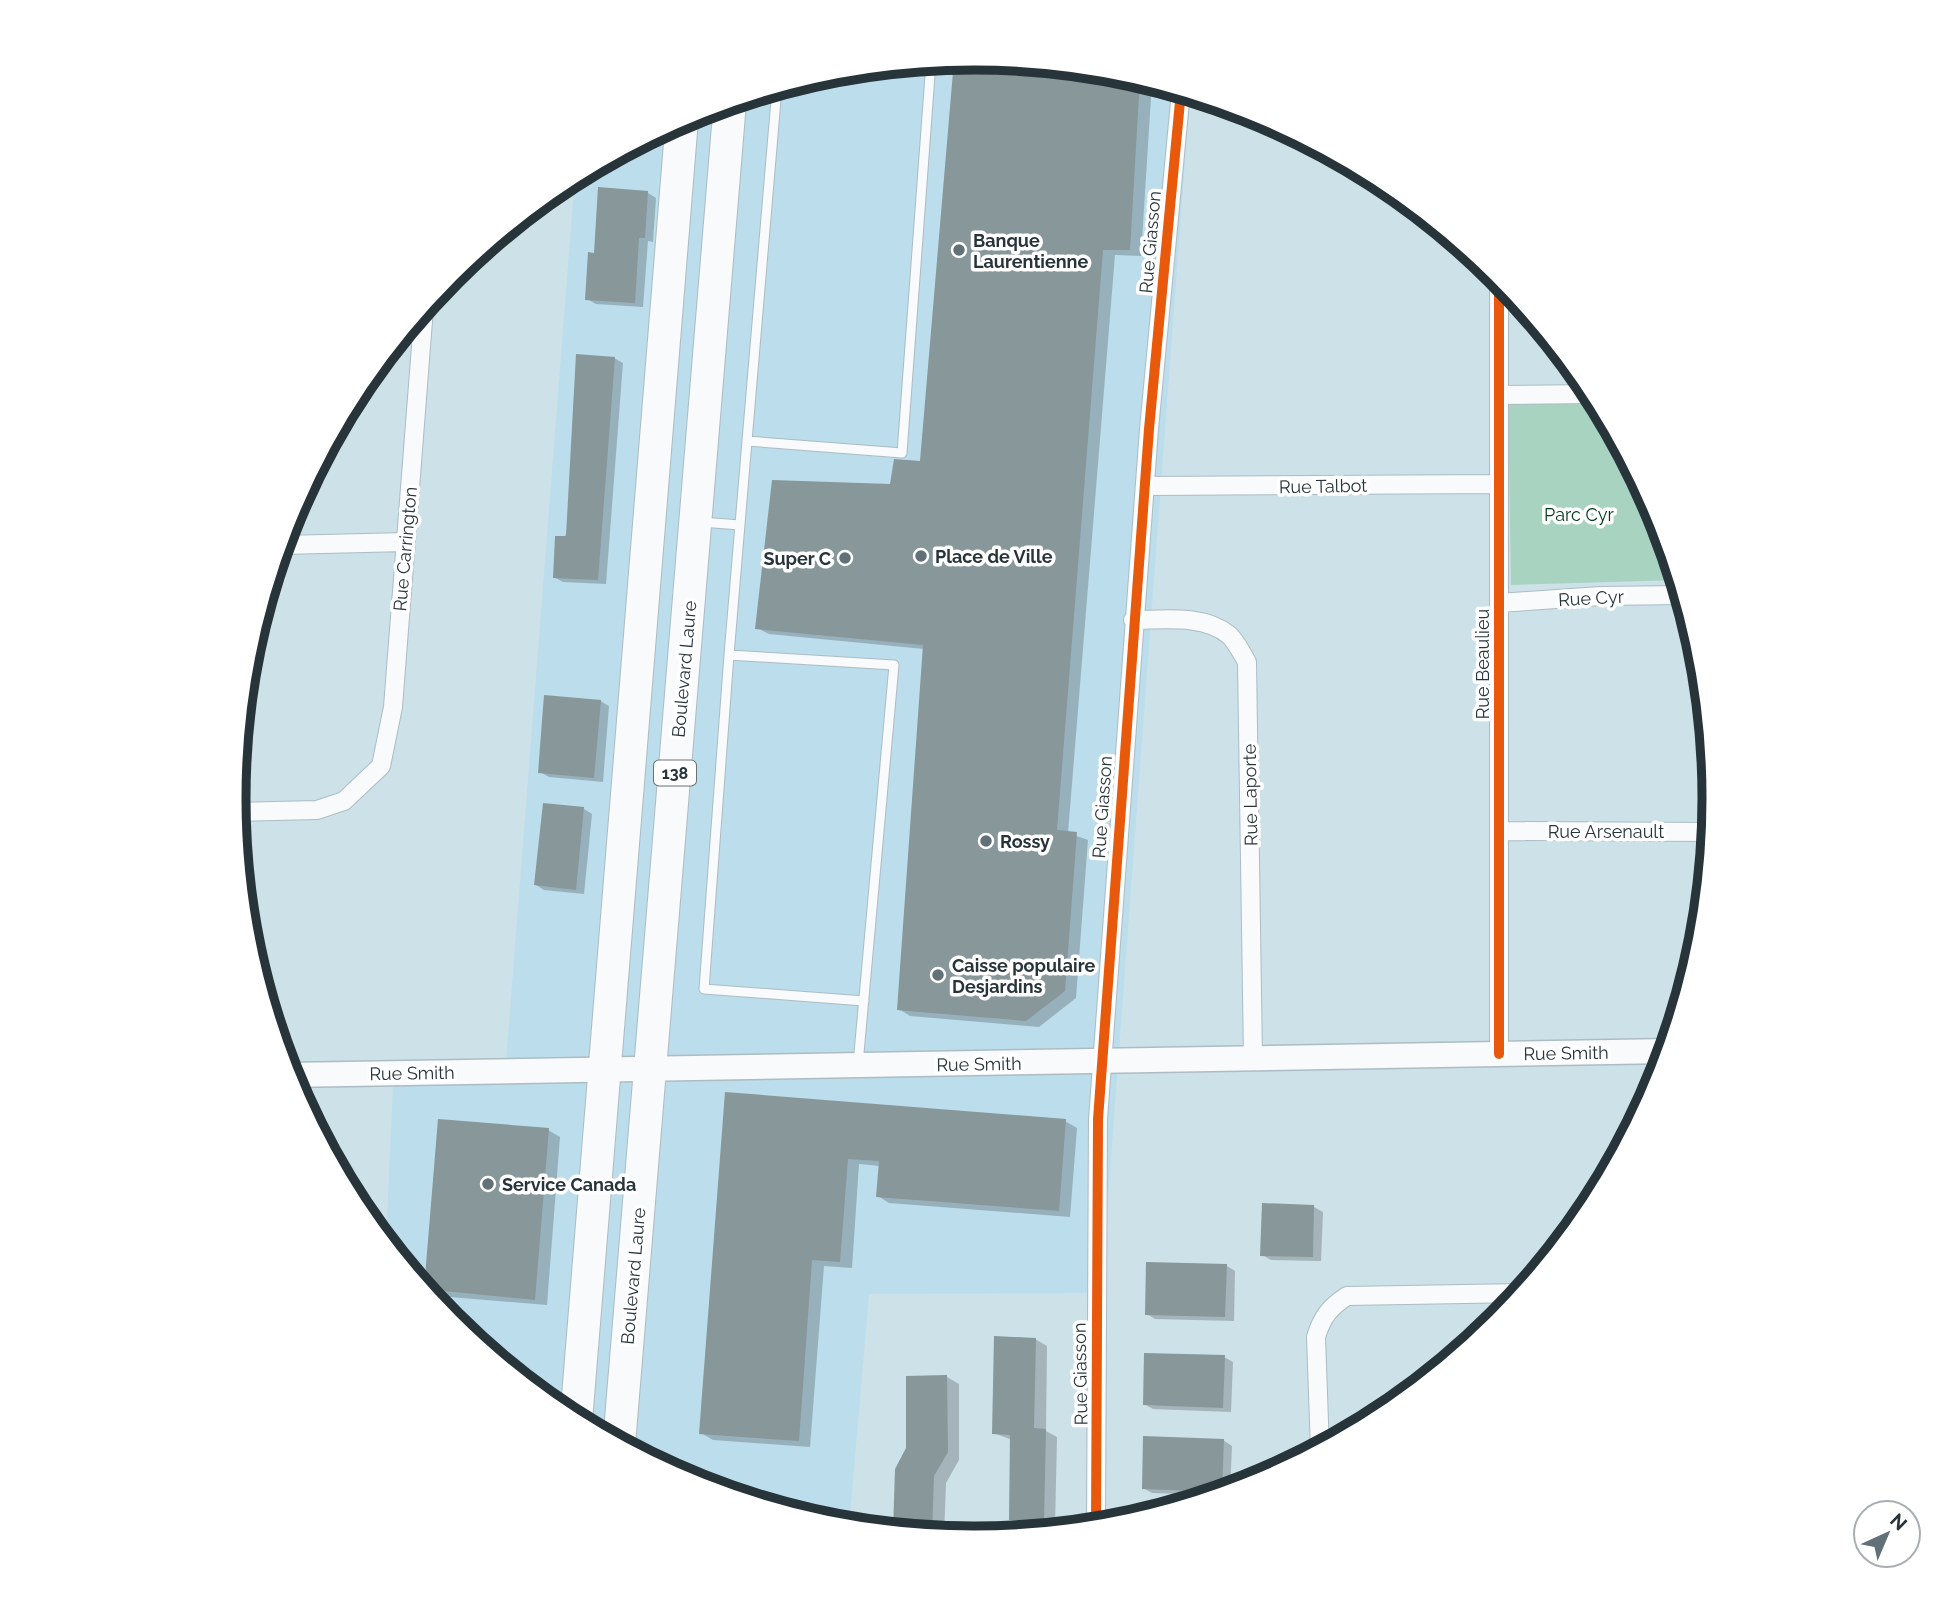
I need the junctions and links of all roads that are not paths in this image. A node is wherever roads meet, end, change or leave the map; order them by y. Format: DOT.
graph roads {
  1 [pos="930,72"];
  2 [pos="776,98"];
  3 [pos="1180,100"];
  4 [pos="729,113"];
  5 [pos="681,132"];
  6 [pos="1499,293"];
  7 [pos="423,323"];
  8 [pos="1581,394"];
  9 [pos="1499,395"];
  10 [pos="747,441"];
  11 [pos="1499,484"];
  12 [pos="1147,486"];
  13 [pos="696,522"];
  14 [pos="740,525"];
  15 [pos="406,542"];
  16 [pos="292,545"];
  17 [pos="1674,595"];
  18 [pos="1499,603"];
  19 [pos="1133,620"];
  20 [pos="729,655"];
  21 [pos="247,812"];
  22 [pos="1499,831"];
  23 [pos="1702,832"];
  24 [pos="864,1001"];
  25 [pos="1658,1051"];
  26 [pos="1499,1054"];
  27 [pos="1253,1059"];
  28 [pos="1104,1062"];
  29 [pos="858,1066"];
  30 [pos="606,1070"];
  31 [pos="651,1070"];
  32 [pos="301,1075"];
  33 [pos="1510,1293"];
  34 [pos="577,1408"];
  35 [pos="620,1434"];
  36 [pos="1321,1439"];
  37 [pos="1096,1517"];
  1 -- 10 [label="lane"];
  2 -- 10 [label="lane"];
  3 -- 12 [label="street, Rue Giasson"];
  4 -- 13 [label="highway, Boulevard Laure / 138"];
  5 -- 30 [label="highway, 138"];
  6 -- 9 [label="street, Rue Beaulieu"];
  7 -- 15 [label="street, Rue Carrington"];
  8 -- 9 [label="street"];
  9 -- 11 [label="street, Rue Beaulieu"];
  10 -- 14 [label="lane"];
  11 -- 12 [label="street, Rue Talbot"];
  11 -- 18 [label="street, Rue Beaulieu"];
  12 -- 19 [label="street, Rue Giasson"];
  13 -- 14 [label="lane"];
  13 -- 31 [label="highway, Boulevard Laure / 138"];
  14 -- 20 [label="lane"];
  15 -- 16 [label="street"];
  15 -- 21 [label="street, Rue Carrington"];
  17 -- 18 [label="street, Rue Cyr"];
  18 -- 22 [label="street, Rue Beaulieu"];
  19 -- 27 [label="street, Rue Laporte"];
  19 -- 28 [label="street, Rue Giasson"];
  20 -- 24 [label="lane"];
  20 -- 24 [label="lane"];
  22 -- 23 [label="street, Rue Arsenault"];
  22 -- 26 [label="street, Rue Beaulieu"];
  24 -- 29 [label="lane"];
  25 -- 26 [label="street, Rue Smith"];
  26 -- 27 [label="street, Rue Smith"];
  27 -- 28 [label="street, Rue Smith"];
  28 -- 29 [label="street, Rue Smith"];
  28 -- 37 [label="street, Rue Giasson"];
  29 -- 31 [label="street, Rue Smith"];
  30 -- 31 [label="street, Rue Smith"];
  30 -- 32 [label="street, Rue Smith"];
  30 -- 34 [label="highway, 138"];
  31 -- 35 [label="highway, Boulevard Laure / 138"];
  33 -- 36 [label="street"];
}
